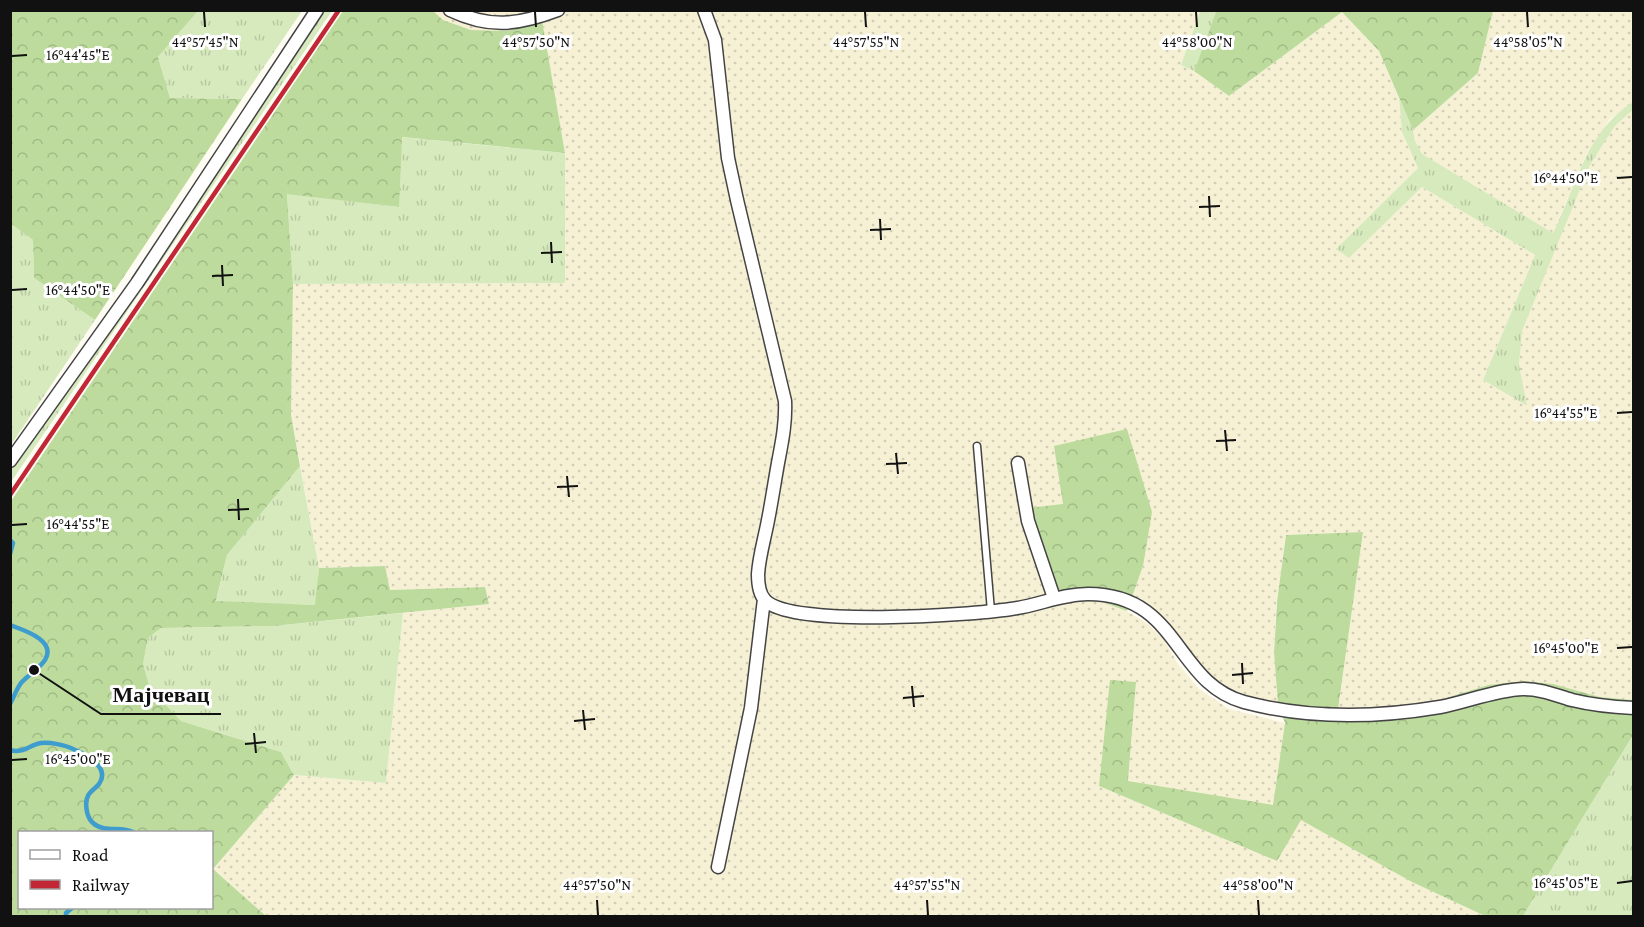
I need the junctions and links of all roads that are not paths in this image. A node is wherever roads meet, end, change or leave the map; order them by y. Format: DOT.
graph roads {
  1 [pos="317,10"];
  2 [pos="450,10"];
  3 [pos="558,10"];
  4 [pos="704,10"];
  5 [pos="977,446"];
  6 [pos="10,461"];
  7 [pos="1018,464"];
  8 [pos="1054,598"];
  9 [pos="764,599"];
  10 [pos="991,611"];
  11 [pos="1634,708"];
  12 [pos="718,867"];
  1 -- 6 [label="street"];
  2 -- 3 [label="street"];
  4 -- 9 [label="street"];
  5 -- 10 [label="lane"];
  7 -- 8 [label="street"];
  8 -- 10 [label="street"];
  8 -- 11 [label="street"];
  9 -- 10 [label="street"];
  9 -- 12 [label="street"];
}
